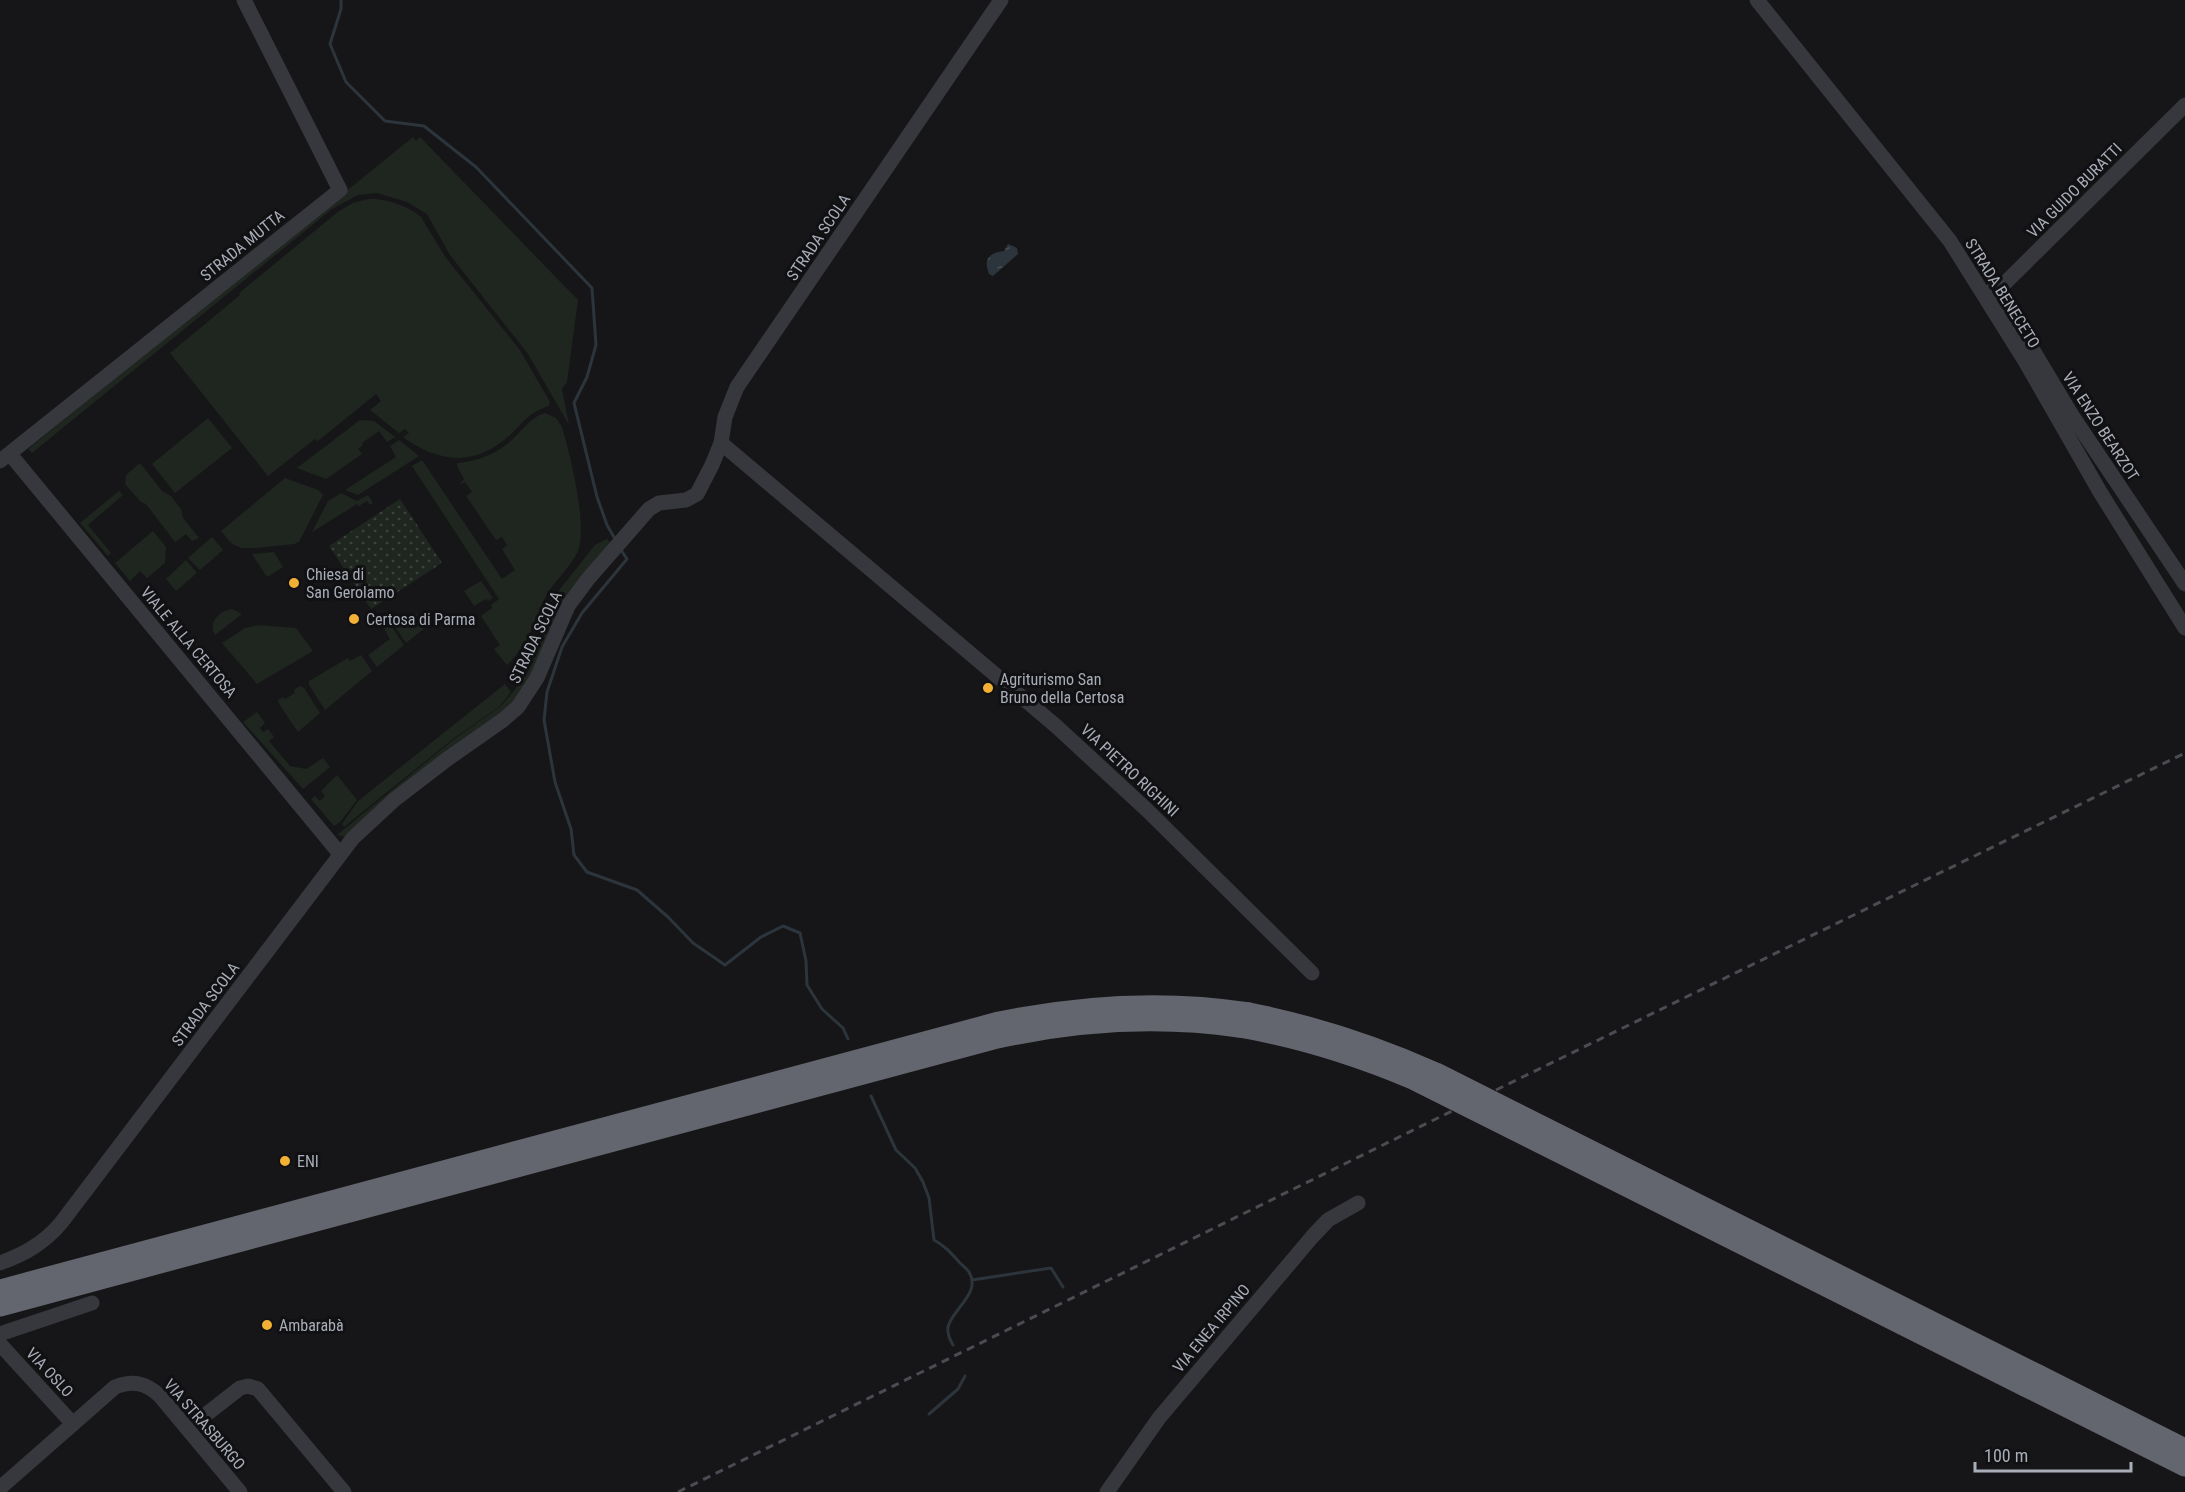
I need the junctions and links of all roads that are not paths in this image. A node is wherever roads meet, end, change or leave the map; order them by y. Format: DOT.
graph roads {
  1 [pos="244,0"];
  2 [pos="1001,0"];
  3 [pos="1757,0"];
  4 [pos="2185,105"];
  5 [pos="1984,295"];
  6 [pos="721,443"];
  7 [pos="5,458"];
  8 [pos="2185,584"];
  9 [pos="2185,628"];
  10 [pos="340,854"];
  11 [pos="1312,973"];
  12 [pos="1244,1020"];
  13 [pos="1358,1203"];
  14 [pos="0,1263"];
  15 [pos="0,1290"];
  16 [pos="92,1303"];
  17 [pos="0,1306"];
  18 [pos="0,1334"];
  19 [pos="0,1344"];
  20 [pos="2032,1380"];
  21 [pos="178,1418"];
  22 [pos="199,1420"];
  23 [pos="73,1424"];
  24 [pos="196,1439"];
  25 [pos="2185,1449"];
  26 [pos="2185,1466"];
  27 [pos="0,1488"];
  28 [pos="240,1492"];
  29 [pos="344,1492"];
  30 [pos="1107,1492"];
  1 -- 7 [label="street, STRADA MUTTA"];
  2 -- 6 [label="street, STRADA SCOLA"];
  3 -- 5 [label="street, STRADA BENECETO"];
  4 -- 5 [label="street, VIA GUIDO BURATTI"];
  5 -- 8 [label="street, VIA ENZO BEARZOT"];
  5 -- 9 [label="street, STRADA BENECETO"];
  6 -- 10 [label="street, STRADA SCOLA"];
  6 -- 11 [label="street, VIA PIETRO RIGHINI"];
  7 -- 10 [label="street, VIALE ALLA CERTOSA"];
  10 -- 14 [label="street, STRADA SCOLA"];
  12 -- 15 [label="highway"];
  12 -- 17 [label="highway"];
  12 -- 20 [label="highway, bridge"];
  13 -- 30 [label="street, VIA ENEA IRPINO"];
  16 -- 18 [label="street"];
  19 -- 23 [label="street, VIA OSLO"];
  20 -- 25 [label="highway"];
  20 -- 26 [label="highway"];
  21 -- 22 [label="street"];
  21 -- 23 [label="street, VIA STRASBURGO"];
  21 -- 24 [label="street, VIA STRASBURGO"];
  22 -- 24 [label="street"];
  22 -- 29 [label="street, VIA STRASBURGO"];
  23 -- 27 [label="street, VIA STRASBURGO"];
  24 -- 28 [label="street, VIA STRASBURGO"];
}
